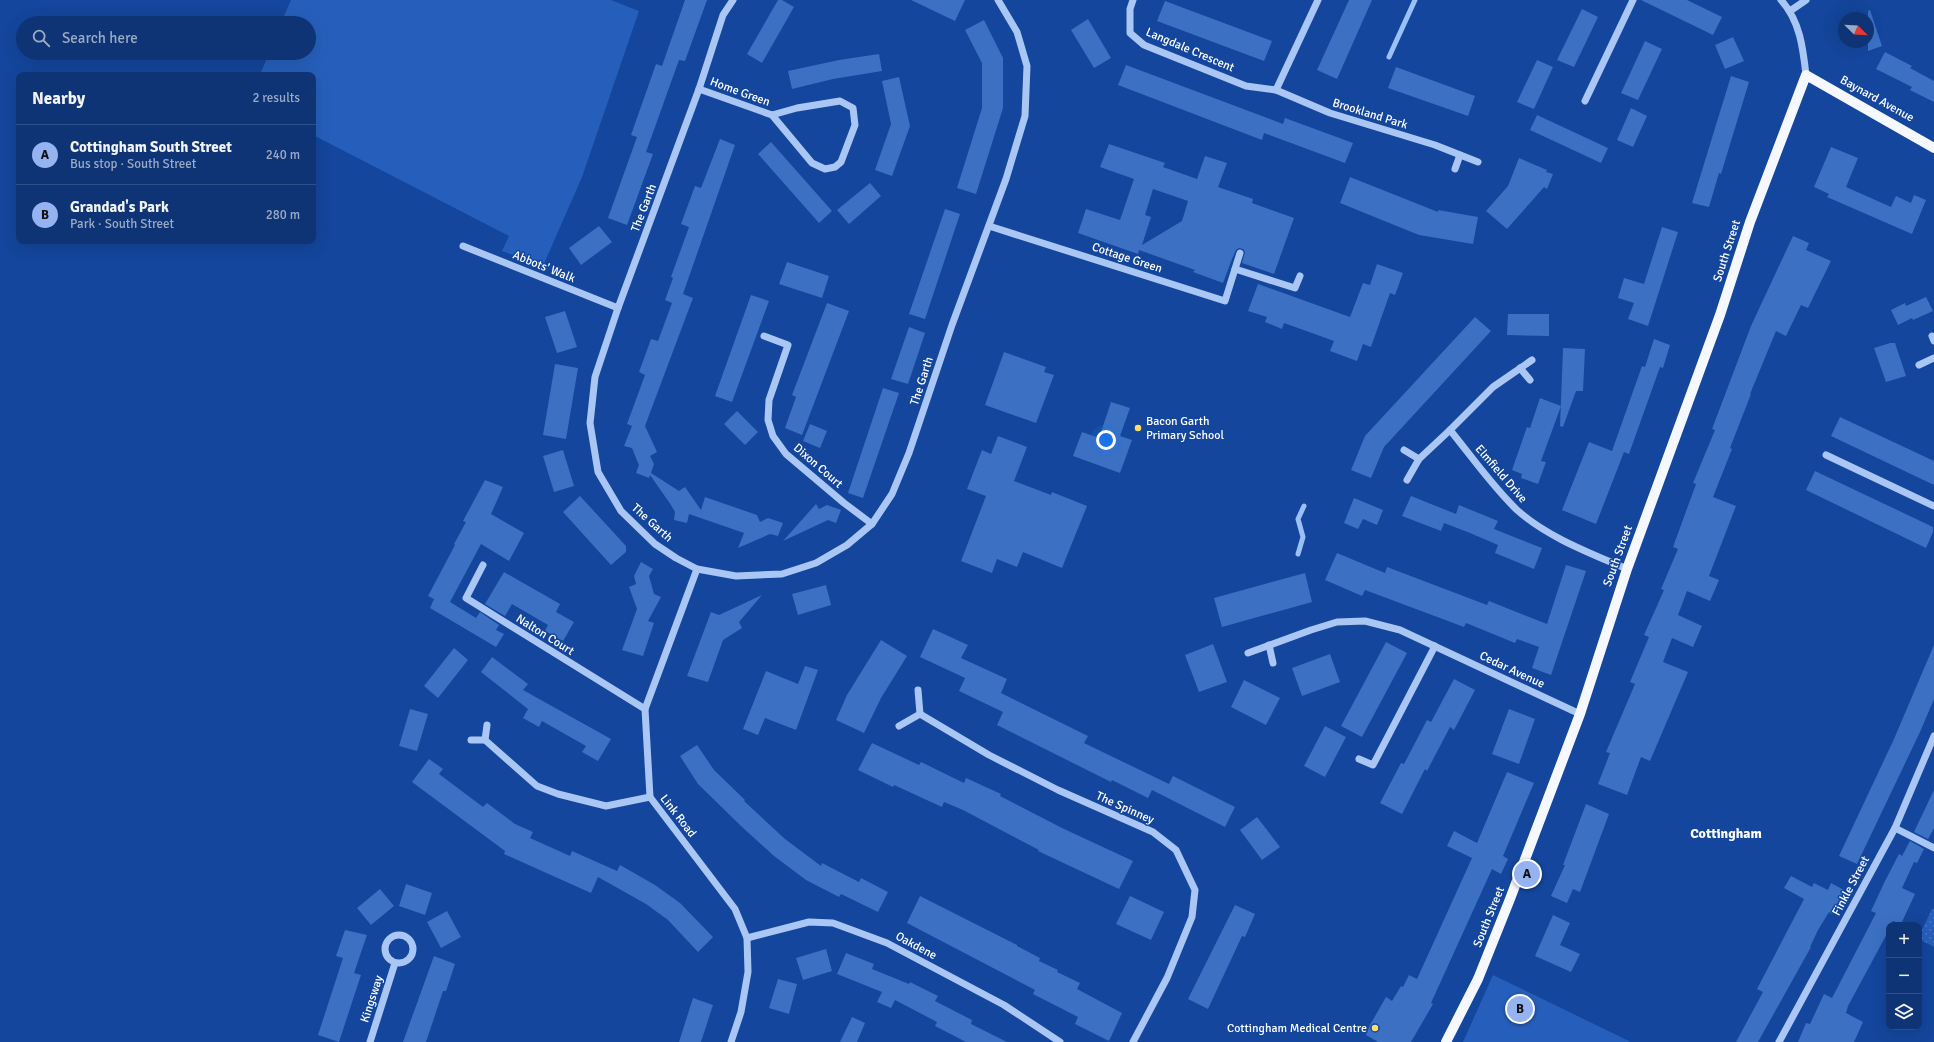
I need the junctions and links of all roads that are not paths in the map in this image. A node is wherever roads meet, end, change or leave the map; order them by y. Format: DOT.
graph roads {
  1 [pos="734,0"];
  2 [pos="998,0"];
  3 [pos="1133,0"];
  4 [pos="1318,0"];
  5 [pos="1633,0"];
  6 [pos="1782,0"];
  7 [pos="1806,0"];
  8 [pos="1790,11"];
  9 [pos="1806,75"];
  10 [pos="700,89"];
  11 [pos="1276,90"];
  12 [pos="1585,102"];
  13 [pos="772,115"];
  14 [pos="1934,148"];
  15 [pos="1460,155"];
  16 [pos="1478,162"];
  17 [pos="1455,169"];
  18 [pos="989,226"];
  19 [pos="463,246"];
  20 [pos="1240,253"];
  21 [pos="1235,269"];
  22 [pos="1300,276"];
  23 [pos="618,308"];
  24 [pos="764,336"];
  25 [pos="1934,358"];
  26 [pos="1532,360"];
  27 [pos="1919,365"];
  28 [pos="1520,368"];
  29 [pos="1530,380"];
  30 [pos="1450,430"];
  31 [pos="1404,450"];
  32 [pos="1826,455"];
  33 [pos="1419,459"];
  34 [pos="1407,480"];
  35 [pos="1934,506"];
  36 [pos="872,524"];
  37 [pos="483,565"];
  38 [pos="697,569"];
  39 [pos="1626,569"];
  40 [pos="1269,645"];
  41 [pos="1435,646"];
  42 [pos="1248,653"];
  43 [pos="1272,663"];
  44 [pos="918,690"];
  45 [pos="645,709"];
  46 [pos="920,714"];
  47 [pos="1580,714"];
  48 [pos="487,725"];
  49 [pos="899,726"];
  50 [pos="1934,736"];
  51 [pos="471,740"];
  52 [pos="485,740"];
  53 [pos="1359,759"];
  54 [pos="650,797"];
  55 [pos="1895,828"];
  56 [pos="1934,848"];
  57 [pos="747,938"];
  58 [pos="394,963"];
  59 [pos="370,1042"];
  60 [pos="731,1042"];
  61 [pos="1060,1042"];
  62 [pos="1133,1042"];
  63 [pos="1446,1042"];
  64 [pos="1779,1042"];
  1 -- 10 [label="street, The Garth"];
  2 -- 18 [label="street, The Garth"];
  3 -- 11 [label="street, Langdale Crescent"];
  4 -- 11 [label="street"];
  5 -- 12 [label="street"];
  6 -- 8 [label="street"];
  7 -- 8 [label="street"];
  8 -- 9 [label="street"];
  9 -- 14 [label="main road, Baynard Avenue"];
  9 -- 39 [label="main road, South Street"];
  10 -- 13 [label="street, Home Green"];
  10 -- 23 [label="street, The Garth"];
  11 -- 15 [label="street, Brookland Park"];
  13 -- 13 [label="street, Home Green"];
  15 -- 16 [label="street, Brookland Park"];
  15 -- 17 [label="street"];
  18 -- 21 [label="street, Cottage Green"];
  18 -- 36 [label="street, The Garth"];
  19 -- 23 [label="street, Abbots' Walk"];
  20 -- 21 [label="street, Cottage Green"];
  21 -- 22 [label="street"];
  23 -- 38 [label="street, The Garth"];
  24 -- 36 [label="street, Dixon Court"];
  25 -- 27 [label="street"];
  26 -- 28 [label="street"];
  28 -- 29 [label="street"];
  28 -- 30 [label="street"];
  30 -- 33 [label="street"];
  30 -- 39 [label="street, Elmfield Drive"];
  31 -- 33 [label="street"];
  32 -- 35 [label="street"];
  33 -- 34 [label="street"];
  36 -- 38 [label="street, The Garth"];
  37 -- 45 [label="street, Nalton Court"];
  38 -- 45 [label="street, Link Road"];
  39 -- 47 [label="main road, South Street"];
  40 -- 41 [label="street, Cedar Avenue"];
  40 -- 42 [label="street, Cedar Avenue"];
  40 -- 43 [label="street"];
  41 -- 47 [label="street, Cedar Avenue"];
  41 -- 53 [label="street"];
  44 -- 46 [label="street"];
  45 -- 54 [label="street, Link Road"];
  46 -- 49 [label="street"];
  46 -- 62 [label="street, The Spinney"];
  47 -- 63 [label="main road, South Street"];
  48 -- 52 [label="street"];
  50 -- 55 [label="street, Finkle Street"];
  51 -- 52 [label="street"];
  52 -- 54 [label="street"];
  54 -- 57 [label="street, Link Road"];
  55 -- 56 [label="street"];
  55 -- 64 [label="street, Finkle Street"];
  57 -- 60 [label="street, Link Road"];
  57 -- 61 [label="street, Oakdene"];
  58 -- 58 [label="street, Kingsway"];
  58 -- 59 [label="street, Kingsway"];
}
